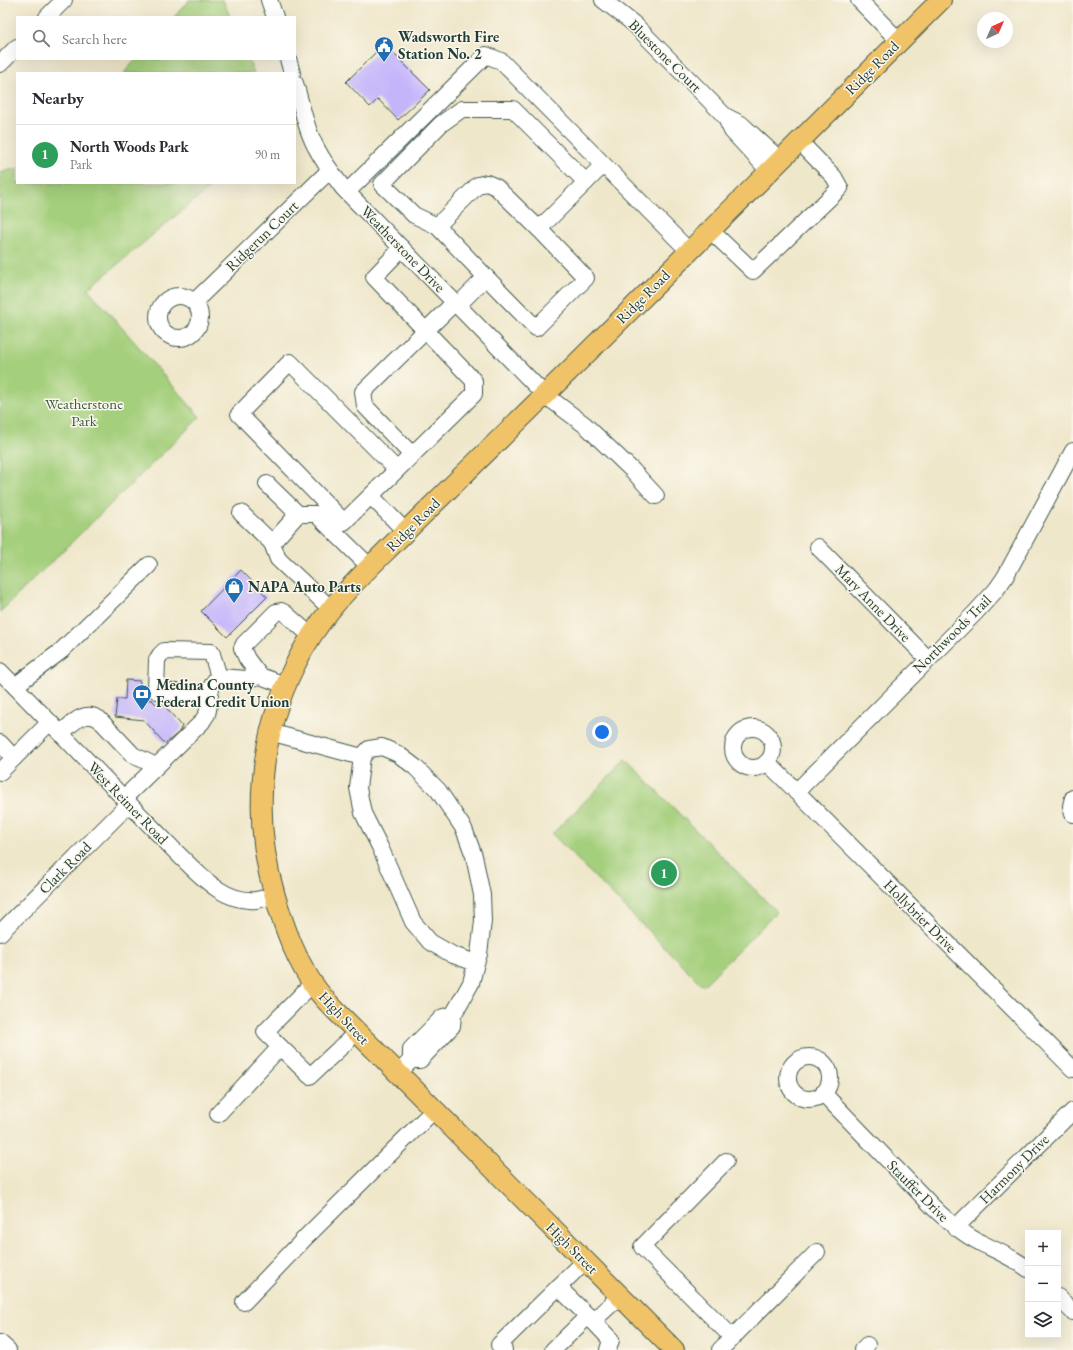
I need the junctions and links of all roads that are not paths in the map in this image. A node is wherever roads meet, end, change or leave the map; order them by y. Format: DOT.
graph roads {
  1 [pos="64,0"];
  2 [pos="269,0"];
  3 [pos="603,0"];
  4 [pos="859,0"];
  5 [pos="941,0"];
  6 [pos="48,16"];
  7 [pos="275,16"];
  8 [pos="899,41"];
  9 [pos="16,48"];
  10 [pos="288,60"];
  11 [pos="0,64"];
  12 [pos="292,72"];
  13 [pos="296,86"];
  14 [pos="799,141"];
  15 [pos="603,165"];
  16 [pos="775,165"];
  17 [pos="330,170"];
  18 [pos="586,182"];
  19 [pos="347,192"];
  20 [pos="437,226"];
  21 [pos="539,230"];
  22 [pos="710,230"];
  23 [pos="402,248"];
  24 [pos="689,251"];
  25 [pos="486,277"];
  26 [pos="194,302"];
  27 [pos="456,304"];
  28 [pos="426,331"];
  29 [pos="545,395"];
  30 [pos="1073,451"];
  31 [pos="412,455"];
  32 [pos="397,470"];
  33 [pos="267,484"];
  34 [pos="371,496"];
  35 [pos="656,496"];
  36 [pos="241,513"];
  37 [pos="298,514"];
  38 [pos="406,532"];
  39 [pos="272,543"];
  40 [pos="818,547"];
  41 [pos="149,565"];
  42 [pos="370,567"];
  43 [pos="344,593"];
  44 [pos="331,609"];
  45 [pos="310,635"];
  46 [pos="928,659"];
  47 [pos="0,671"];
  48 [pos="260,676"];
  49 [pos="219,677"];
  50 [pos="285,685"];
  51 [pos="15,686"];
  52 [pos="210,694"];
  53 [pos="56,728"];
  54 [pos="270,732"];
  55 [pos="0,743"];
  56 [pos="362,756"];
  57 [pos="14,758"];
  58 [pos="767,762"];
  59 [pos="156,766"];
  60 [pos="0,772"];
  61 [pos="796,792"];
  62 [pos="1073,798"];
  63 [pos="127,801"];
  64 [pos="1073,814"];
  65 [pos="274,895"];
  66 [pos="0,933"];
  67 [pos="476,963"];
  68 [pos="313,983"];
  69 [pos="357,1032"];
  70 [pos="280,1047"];
  71 [pos="405,1067"];
  72 [pos="1073,1069"];
  73 [pos="823,1093"];
  74 [pos="434,1110"];
  75 [pos="1073,1111"];
  76 [pos="218,1114"];
  77 [pos="726,1161"];
  78 [pos="955,1228"];
  79 [pos="817,1252"];
  80 [pos="585,1261"];
  81 [pos="1025,1268"];
  82 [pos="558,1287"];
  83 [pos="620,1296"];
  84 [pos="1061,1301"];
  85 [pos="244,1302"];
  86 [pos="1073,1312"];
  87 [pos="591,1318"];
  88 [pos="733,1338"];
  89 [pos="0,1343"];
  90 [pos="609,1345"];
  91 [pos="8,1350"];
  92 [pos="504,1350"];
  93 [pos="553,1350"];
  94 [pos="674,1350"];
  95 [pos="720,1350"];
  1 -- 6 [label="street"];
  2 -- 7 [label="street"];
  3 -- 16 [label="street, Bluestone Court"];
  4 -- 8 [label="street"];
  5 -- 8 [label="main road, Ridge Road"];
  8 -- 14 [label="main road, Ridge Road"];
  9 -- 11 [label="street"];
  10 -- 12 [label="street"];
  13 -- 17 [label="street, Weatherstone Drive"];
  14 -- 16 [label="main road, Ridge Road"];
  14 -- 22 [label="street"];
  15 -- 18 [label="street"];
  15 -- 19 [label="street"];
  15 -- 24 [label="street"];
  16 -- 22 [label="main road, Ridge Road"];
  17 -- 19 [label="street, Weatherstone Drive"];
  17 -- 26 [label="street, Ridgerun Court"];
  18 -- 20 [label="street"];
  18 -- 21 [label="street"];
  19 -- 23 [label="street, Weatherstone Drive"];
  20 -- 21 [label="street"];
  20 -- 25 [label="street"];
  21 -- 25 [label="street"];
  22 -- 24 [label="main road, Ridge Road"];
  23 -- 27 [label="street, Weatherstone Drive"];
  23 -- 28 [label="street"];
  24 -- 29 [label="main road, Ridge Road"];
  25 -- 27 [label="street"];
  27 -- 28 [label="street"];
  27 -- 29 [label="street, Weatherstone Drive"];
  28 -- 31 [label="street"];
  28 -- 31 [label="street"];
  29 -- 35 [label="street, Weatherstone Drive"];
  29 -- 38 [label="main road, Ridge Road"];
  30 -- 46 [label="street, Northwoods Trail"];
  31 -- 32 [label="street"];
  32 -- 34 [label="street"];
  32 -- 34 [label="street"];
  33 -- 37 [label="street"];
  34 -- 38 [label="street"];
  36 -- 39 [label="street"];
  37 -- 39 [label="street"];
  37 -- 42 [label="street"];
  38 -- 42 [label="main road, Ridge Road"];
  39 -- 44 [label="street"];
  40 -- 46 [label="street, Mary Anne Drive"];
  41 -- 51 [label="street"];
  42 -- 43 [label="main road, Ridge Road"];
  43 -- 44 [label="main road, High Street"];
  44 -- 45 [label="main road, High Street"];
  45 -- 48 [label="street"];
  45 -- 50 [label="main road, High Street"];
  46 -- 61 [label="street, Northwoods Trail"];
  47 -- 51 [label="street, West Reimer Road"];
  48 -- 49 [label="street"];
  48 -- 50 [label="street"];
  49 -- 52 [label="street, Clark Road"];
  49 -- 52 [label="street"];
  50 -- 54 [label="main road, High Street"];
  51 -- 53 [label="street, West Reimer Road"];
  52 -- 59 [label="street, Clark Road"];
  53 -- 57 [label="street"];
  53 -- 59 [label="street"];
  53 -- 63 [label="street, West Reimer Road"];
  54 -- 56 [label="street"];
  54 -- 65 [label="main road, High Street"];
  55 -- 57 [label="street"];
  56 -- 67 [label="street"];
  56 -- 67 [label="street"];
  57 -- 60 [label="street"];
  58 -- 61 [label="street, Hollybrier Drive"];
  59 -- 63 [label="street, Clark Road"];
  61 -- 72 [label="street, Hollybrier Drive"];
  62 -- 64 [label="street"];
  63 -- 65 [label="street, West Reimer Road"];
  63 -- 66 [label="street, Clark Road"];
  65 -- 68 [label="main road, High Street"];
  67 -- 71 [label="street"];
  68 -- 69 [label="main road, High Street"];
  68 -- 70 [label="street"];
  69 -- 70 [label="street"];
  69 -- 71 [label="main road, High Street"];
  70 -- 76 [label="street"];
  71 -- 74 [label="main road, High Street"];
  73 -- 78 [label="street, Stauffer Drive"];
  74 -- 80 [label="main road, High Street"];
  74 -- 85 [label="street"];
  75 -- 78 [label="street, Harmony Drive"];
  77 -- 88 [label="street"];
  78 -- 81 [label="street, Stauffer Drive"];
  79 -- 88 [label="street"];
  80 -- 82 [label="street"];
  80 -- 83 [label="main road, High Street"];
  82 -- 87 [label="street"];
  82 -- 92 [label="street"];
  83 -- 87 [label="street"];
  83 -- 94 [label="main road, High Street"];
  84 -- 86 [label="street"];
  87 -- 90 [label="street"];
  87 -- 93 [label="street"];
  88 -- 95 [label="street"];
  89 -- 91 [label="street"];
}
